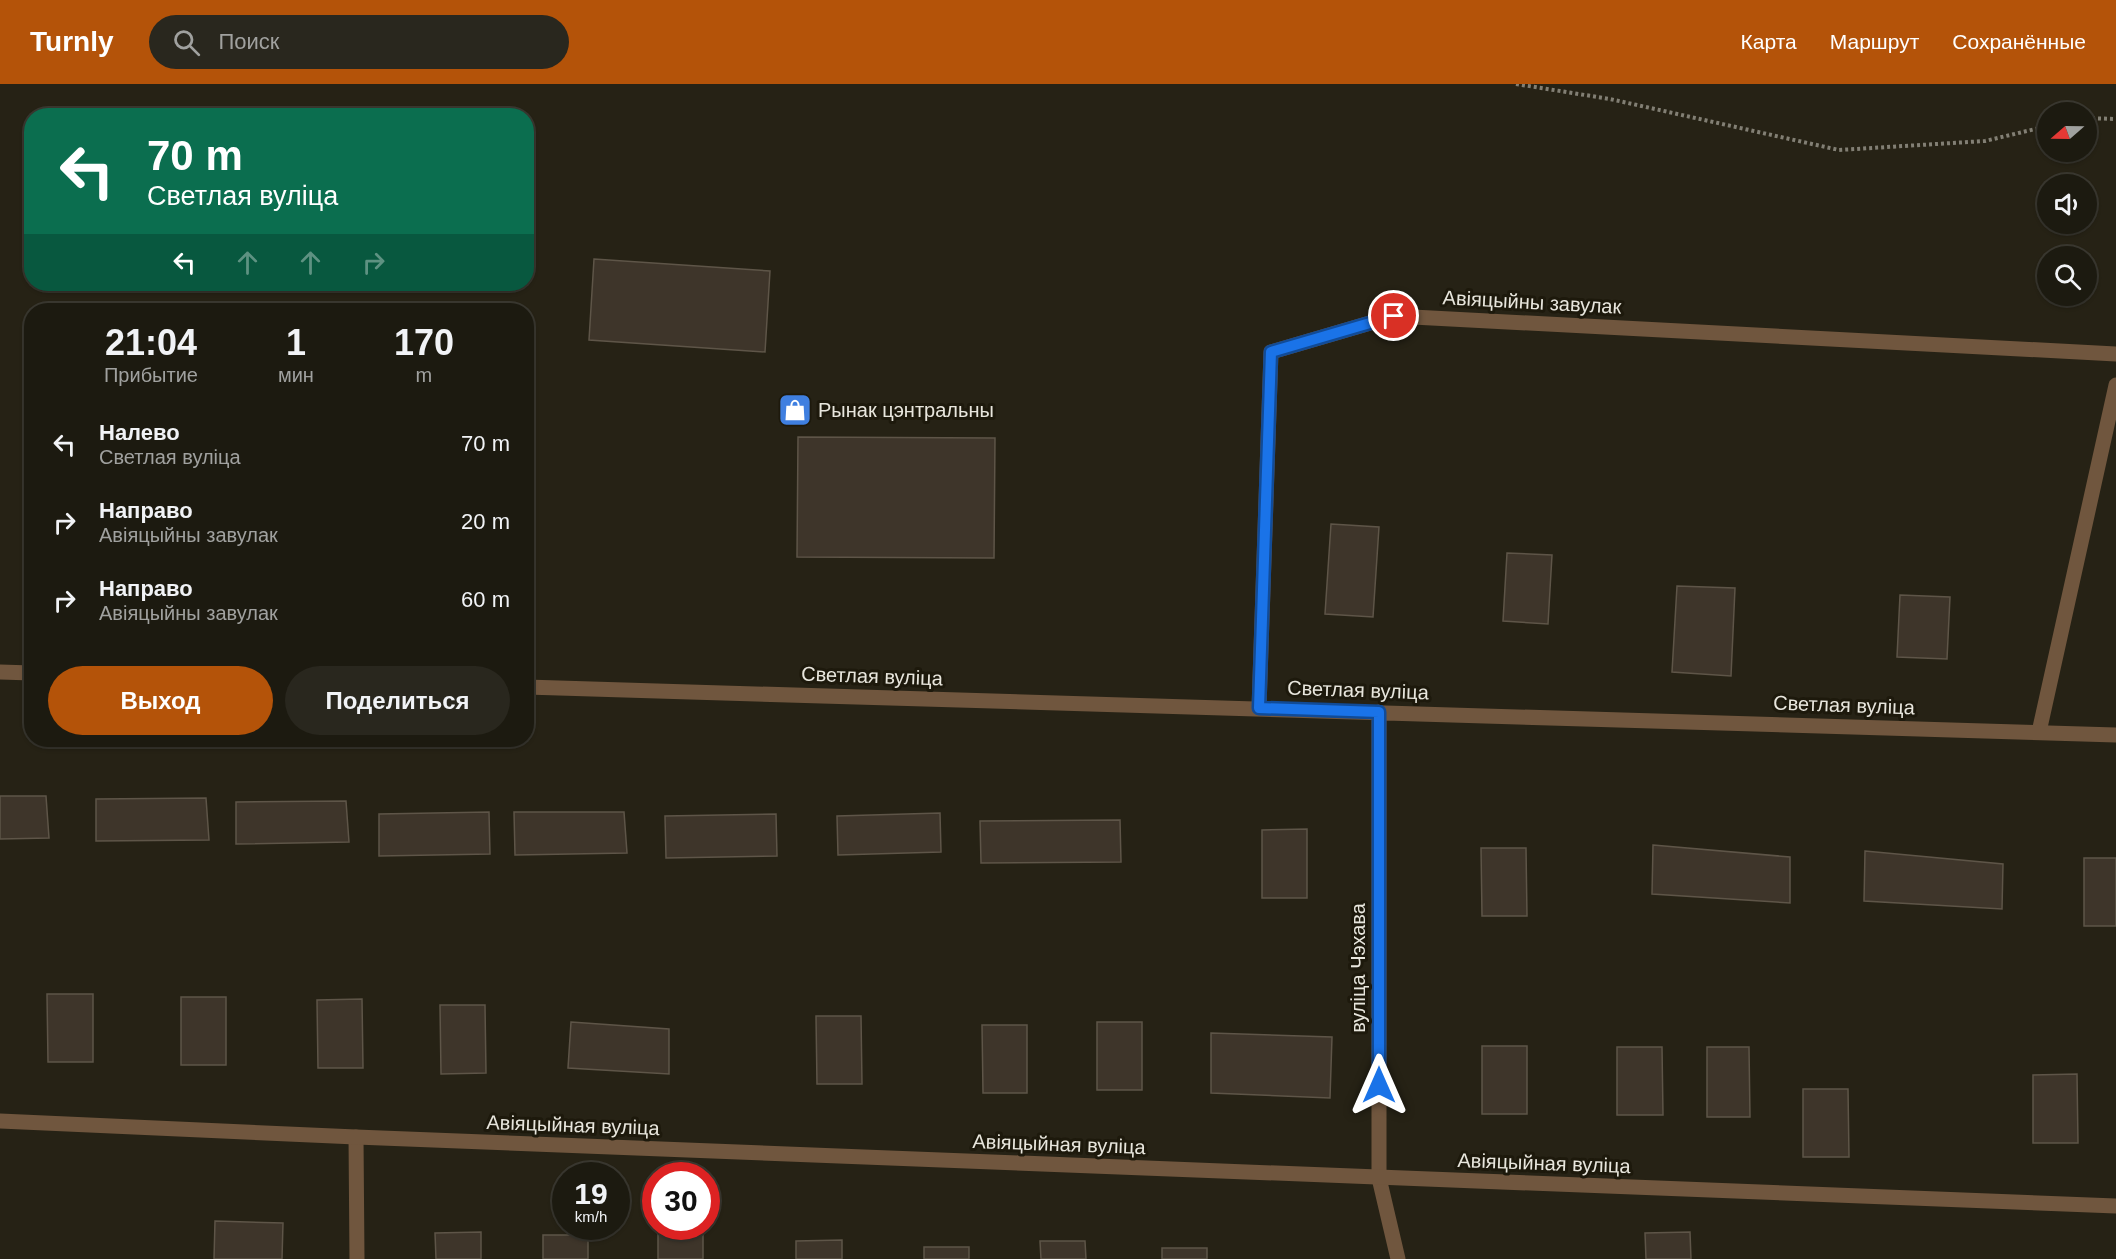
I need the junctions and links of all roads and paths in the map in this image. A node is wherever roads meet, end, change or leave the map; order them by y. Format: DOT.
graph roads {
  1 [pos="1516,84"];
  2 [pos="2097,118"];
  3 [pos="2116,119"];
  4 [pos="2037,129"];
  5 [pos="2116,354"];
  6 [pos="2116,385"];
  7 [pos="0,672"];
  8 [pos="24,673"];
  9 [pos="534,687"];
  10 [pos="1259,708"];
  11 [pos="1379,712"];
  12 [pos="2038,732"];
  13 [pos="2116,735"];
  14 [pos="0,1121"];
  15 [pos="356,1137"];
  16 [pos="1379,1178"];
  17 [pos="2116,1206"];
  18 [pos="357,1259"];
  19 [pos="1398,1259"];
  1 -- 4 [label="path"];
  2 -- 3 [label="path"];
  5 -- 10 [label="street, Авіяцыйны завулак"];
  6 -- 12 [label="street"];
  7 -- 8 [label="street"];
  9 -- 10 [label="street, Светлая вуліца"];
  10 -- 11 [label="street, Светлая вуліца"];
  11 -- 12 [label="street, Светлая вуліца"];
  11 -- 16 [label="street, вуліца Чэхава"];
  12 -- 13 [label="street, Светлая вуліца"];
  14 -- 15 [label="street, Авіяцыйная вуліца"];
  15 -- 16 [label="street, Авіяцыйная вуліца"];
  15 -- 18 [label="street"];
  16 -- 17 [label="street, Авіяцыйная вуліца"];
  16 -- 19 [label="street, вуліца Чэхава"];
}
